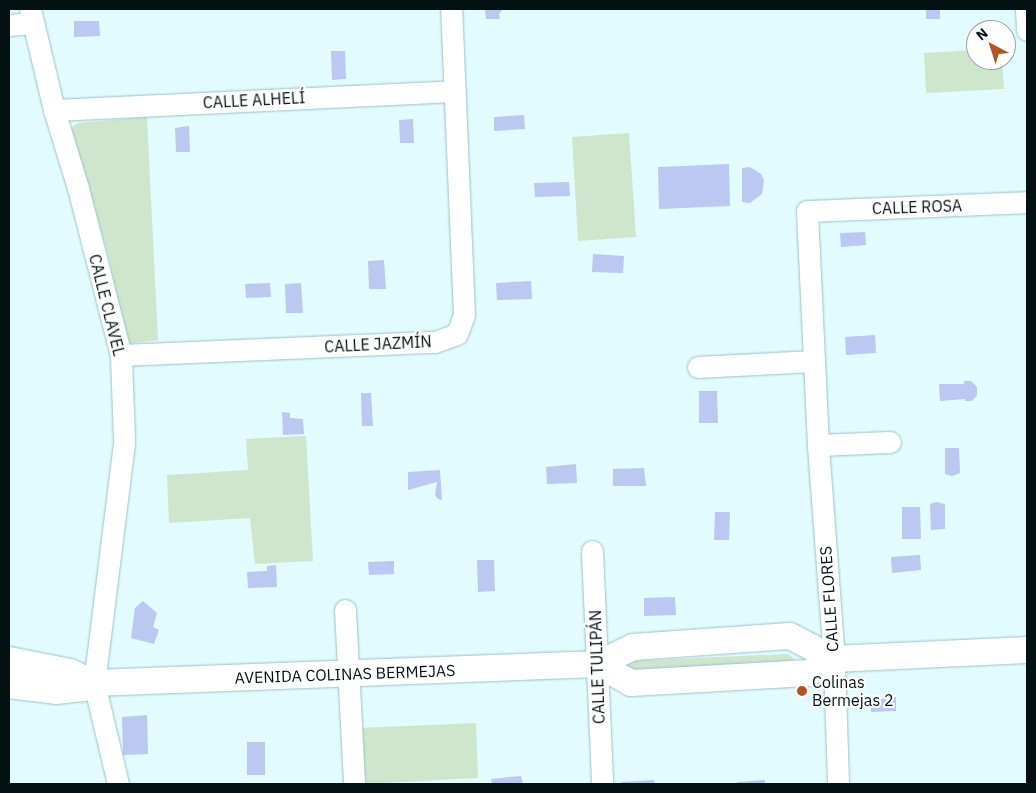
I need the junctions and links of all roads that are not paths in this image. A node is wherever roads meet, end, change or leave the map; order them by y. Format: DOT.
graph roads {
  1 [pos="451,9"];
  2 [pos="1026,9"];
  3 [pos="31,16"];
  4 [pos="9,25"];
  5 [pos="1027,30"];
  6 [pos="455,90"];
  7 [pos="54,110"];
  8 [pos="1027,202"];
  9 [pos="806,211"];
  10 [pos="121,355"];
  11 [pos="813,361"];
  12 [pos="698,367"];
  13 [pos="890,442"];
  14 [pos="818,446"];
  15 [pos="592,550"];
  16 [pos="345,610"];
  17 [pos="1027,650"];
  18 [pos="834,659"];
  19 [pos="9,660"];
  20 [pos="597,664"];
  21 [pos="348,674"];
  22 [pos="94,683"];
  23 [pos="9,685"];
  24 [pos="838,782"];
  25 [pos="118,784"];
  26 [pos="354,784"];
  27 [pos="602,784"];
  1 -- 6 [label="street, CALLE JAZMÍN"];
  2 -- 5 [label="street"];
  3 -- 4 [label="street, CALLE CLAVEL"];
  3 -- 7 [label="street, CALLE CLAVEL"];
  6 -- 7 [label="street, CALLE ALHELÍ"];
  6 -- 10 [label="street, CALLE JAZMÍN"];
  7 -- 10 [label="street, CALLE CLAVEL"];
  8 -- 9 [label="street, CALLE ROSA"];
  9 -- 11 [label="street, CALLE FLORES"];
  10 -- 22 [label="street, CALLE CLAVEL"];
  11 -- 12 [label="street"];
  11 -- 14 [label="street, CALLE FLORES"];
  13 -- 14 [label="street"];
  14 -- 18 [label="street, CALLE FLORES"];
  15 -- 20 [label="street, CALLE TULIPÁN"];
  16 -- 21 [label="street"];
  17 -- 18 [label="street"];
  18 -- 20 [label="street"];
  18 -- 20 [label="street, AVENIDA COLINAS BERMEJAS"];
  18 -- 24 [label="street, CALLE FLORES"];
  19 -- 22 [label="street, AVENIDA COLINAS BERMEJAS"];
  20 -- 21 [label="street, AVENIDA COLINAS BERMEJAS"];
  20 -- 27 [label="street, CALLE TULIPÁN"];
  21 -- 22 [label="street, AVENIDA COLINAS BERMEJAS"];
  21 -- 26 [label="street"];
  22 -- 23 [label="street, AVENIDA COLINAS BERMEJAS"];
  22 -- 25 [label="street"];
}
